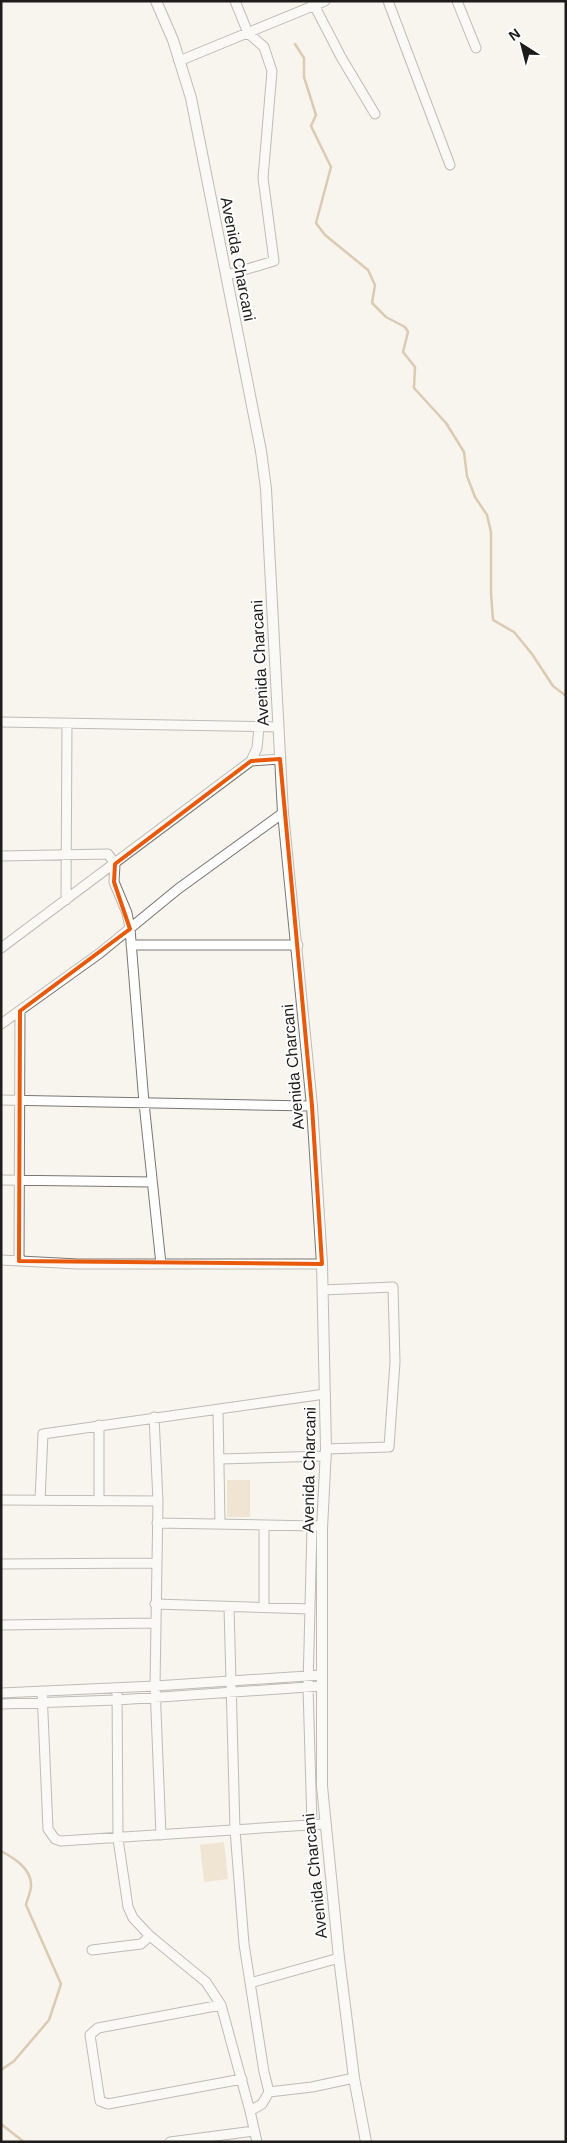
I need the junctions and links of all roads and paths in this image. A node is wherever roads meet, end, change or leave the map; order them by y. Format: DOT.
graph roads {
  1 [pos="156,1"];
  2 [pos="235,1"];
  3 [pos="325,1"];
  4 [pos="388,1"];
  5 [pos="457,1"];
  6 [pos="313,3"];
  7 [pos="248,33"];
  8 [pos="476,48"];
  9 [pos="179,61"];
  10 [pos="374,114"];
  11 [pos="450,165"];
  12 [pos="226,274"];
  13 [pos="1,722"];
  14 [pos="67,724"];
  15 [pos="259,727"];
  16 [pos="278,727"];
  17 [pos="280,759"];
  18 [pos="251,761"];
  19 [pos="283,812"];
  20 [pos="1,856"];
  21 [pos="65,856"];
  22 [pos="115,864"];
  23 [pos="66,900"];
  24 [pos="130,929"];
  25 [pos="131,945"];
  26 [pos="298,945"];
  27 [pos="1,948"];
  28 [pos="20,1011"];
  29 [pos="1,1024"];
  30 [pos="1,1100"];
  31 [pos="19,1100"];
  32 [pos="144,1103"];
  33 [pos="312,1106"];
  34 [pos="1,1180"];
  35 [pos="19,1180"];
  36 [pos="152,1182"];
  37 [pos="1,1260"];
  38 [pos="19,1261"];
  39 [pos="161,1264"];
  40 [pos="322,1264"];
  41 [pos="323,1290"];
  42 [pos="325,1394"];
  43 [pos="218,1410"];
  44 [pos="154,1417"];
  45 [pos="100,1425"];
  46 [pos="326,1452"];
  47 [pos="220,1459"];
  48 [pos="1,1500"];
  49 [pos="40,1500"];
  50 [pos="99,1500"];
  51 [pos="158,1500"];
  52 [pos="157,1523"];
  53 [pos="220,1523"];
  54 [pos="264,1526"];
  55 [pos="312,1526"];
  56 [pos="323,1526"];
  57 [pos="156,1563"];
  58 [pos="1,1564"];
  59 [pos="155,1604"];
  60 [pos="264,1606"];
  61 [pos="229,1607"];
  62 [pos="310,1609"];
  63 [pos="154,1623"];
  64 [pos="1,1625"];
  65 [pos="322,1675"];
  66 [pos="308,1677"];
  67 [pos="231,1681"];
  68 [pos="155,1686"];
  69 [pos="322,1686"];
  70 [pos="308,1687"];
  71 [pos="117,1688"];
  72 [pos="42,1691"];
  73 [pos="232,1692"];
  74 [pos="1,1693"];
  75 [pos="155,1697"];
  76 [pos="117,1700"];
  77 [pos="42,1702"];
  78 [pos="1,1704"];
  79 [pos="324,1824"];
  80 [pos="312,1825"];
  81 [pos="235,1830"];
  82 [pos="161,1835"];
  83 [pos="118,1839"];
  84 [pos="150,1936"];
  85 [pos="92,1950"];
  86 [pos="338,1958"];
  87 [pos="250,1983"];
  88 [pos="221,2005"];
  89 [pos="354,2078"];
  90 [pos="242,2079"];
  91 [pos="269,2092"];
  92 [pos="250,2110"];
  93 [pos="254,2131"];
  94 [pos="170,2142"];
  95 [pos="257,2142"];
  96 [pos="366,2142"];
  1 -- 9 [label="main road, Avenida Charcani"];
  2 -- 7 [label="street"];
  3 -- 6 [label="street"];
  4 -- 11 [label="street"];
  5 -- 8 [label="street"];
  6 -- 7 [label="street"];
  6 -- 10 [label="street"];
  7 -- 9 [label="street"];
  7 -- 12 [label="street"];
  9 -- 12 [label="main road, Avenida Charcani"];
  12 -- 16 [label="main road, Avenida Charcani"];
  13 -- 14 [label="street"];
  14 -- 15 [label="street"];
  14 -- 21 [label="street"];
  15 -- 16 [label="street"];
  15 -- 18 [label="street"];
  16 -- 17 [label="main road, Avenida Charcani"];
  17 -- 18 [label="street"];
  17 -- 19 [label="main road, Avenida Charcani"];
  18 -- 22 [label="street"];
  19 -- 24 [label="street"];
  19 -- 26 [label="main road, Avenida Charcani"];
  20 -- 21 [label="street"];
  21 -- 22 [label="street"];
  21 -- 23 [label="street"];
  22 -- 23 [label="street"];
  22 -- 24 [label="street"];
  23 -- 27 [label="street"];
  24 -- 25 [label="street"];
  24 -- 28 [label="street"];
  25 -- 26 [label="street"];
  25 -- 32 [label="street"];
  26 -- 33 [label="main road, Avenida Charcani"];
  28 -- 29 [label="street"];
  28 -- 31 [label="street"];
  30 -- 31 [label="street"];
  31 -- 32 [label="street"];
  31 -- 35 [label="street"];
  32 -- 33 [label="street"];
  32 -- 36 [label="street"];
  33 -- 40 [label="main road, Avenida Charcani"];
  34 -- 35 [label="street"];
  35 -- 36 [label="street"];
  35 -- 38 [label="street"];
  36 -- 39 [label="street"];
  37 -- 38 [label="street"];
  38 -- 39 [label="street"];
  39 -- 40 [label="street"];
  40 -- 41 [label="main road, Avenida Charcani"];
  41 -- 42 [label="main road, Avenida Charcani"];
  41 -- 46 [label="street"];
  42 -- 43 [label="street"];
  42 -- 46 [label="main road, Avenida Charcani"];
  43 -- 44 [label="street"];
  43 -- 47 [label="street"];
  44 -- 45 [label="street"];
  44 -- 51 [label="street"];
  45 -- 49 [label="street"];
  45 -- 50 [label="street"];
  46 -- 47 [label="street"];
  46 -- 56 [label="main road, Avenida Charcani"];
  47 -- 53 [label="street"];
  48 -- 49 [label="street"];
  49 -- 50 [label="street"];
  50 -- 51 [label="street"];
  51 -- 52 [label="street"];
  52 -- 53 [label="street"];
  52 -- 57 [label="street"];
  53 -- 54 [label="street"];
  54 -- 55 [label="street"];
  54 -- 60 [label="street"];
  55 -- 56 [label="street"];
  55 -- 62 [label="street"];
  56 -- 65 [label="main road, Avenida Charcani"];
  57 -- 58 [label="street"];
  57 -- 59 [label="street"];
  59 -- 61 [label="street"];
  59 -- 63 [label="street"];
  60 -- 61 [label="street"];
  60 -- 62 [label="street"];
  61 -- 67 [label="street"];
  62 -- 66 [label="street"];
  63 -- 64 [label="street"];
  63 -- 68 [label="street"];
  65 -- 66 [label="street"];
  65 -- 69 [label="main road, Avenida Charcani"];
  66 -- 67 [label="street"];
  66 -- 70 [label="street"];
  67 -- 68 [label="street"];
  67 -- 73 [label="street"];
  68 -- 71 [label="street"];
  68 -- 75 [label="street"];
  69 -- 70 [label="street"];
  69 -- 79 [label="main road, Avenida Charcani"];
  70 -- 73 [label="street"];
  70 -- 80 [label="street"];
  71 -- 72 [label="street"];
  71 -- 76 [label="street"];
  72 -- 74 [label="street"];
  72 -- 77 [label="street"];
  73 -- 75 [label="street"];
  73 -- 81 [label="street"];
  75 -- 76 [label="street"];
  75 -- 82 [label="street"];
  76 -- 77 [label="street"];
  76 -- 83 [label="street"];
  77 -- 78 [label="street"];
  77 -- 83 [label="street"];
  79 -- 80 [label="street"];
  79 -- 86 [label="main road, Avenida Charcani"];
  80 -- 81 [label="street"];
  81 -- 82 [label="street"];
  81 -- 87 [label="street"];
  82 -- 83 [label="street"];
  83 -- 84 [label="street"];
  84 -- 85 [label="street"];
  84 -- 88 [label="street"];
  86 -- 87 [label="street"];
  86 -- 89 [label="main road, Avenida Charcani"];
  87 -- 91 [label="street"];
  88 -- 90 [label="street"];
  88 -- 90 [label="street"];
  89 -- 91 [label="street"];
  89 -- 96 [label="main road, Avenida Charcani"];
  90 -- 92 [label="street"];
  91 -- 92 [label="street"];
  92 -- 93 [label="street"];
  93 -- 94 [label="street"];
  93 -- 95 [label="street"];
}
